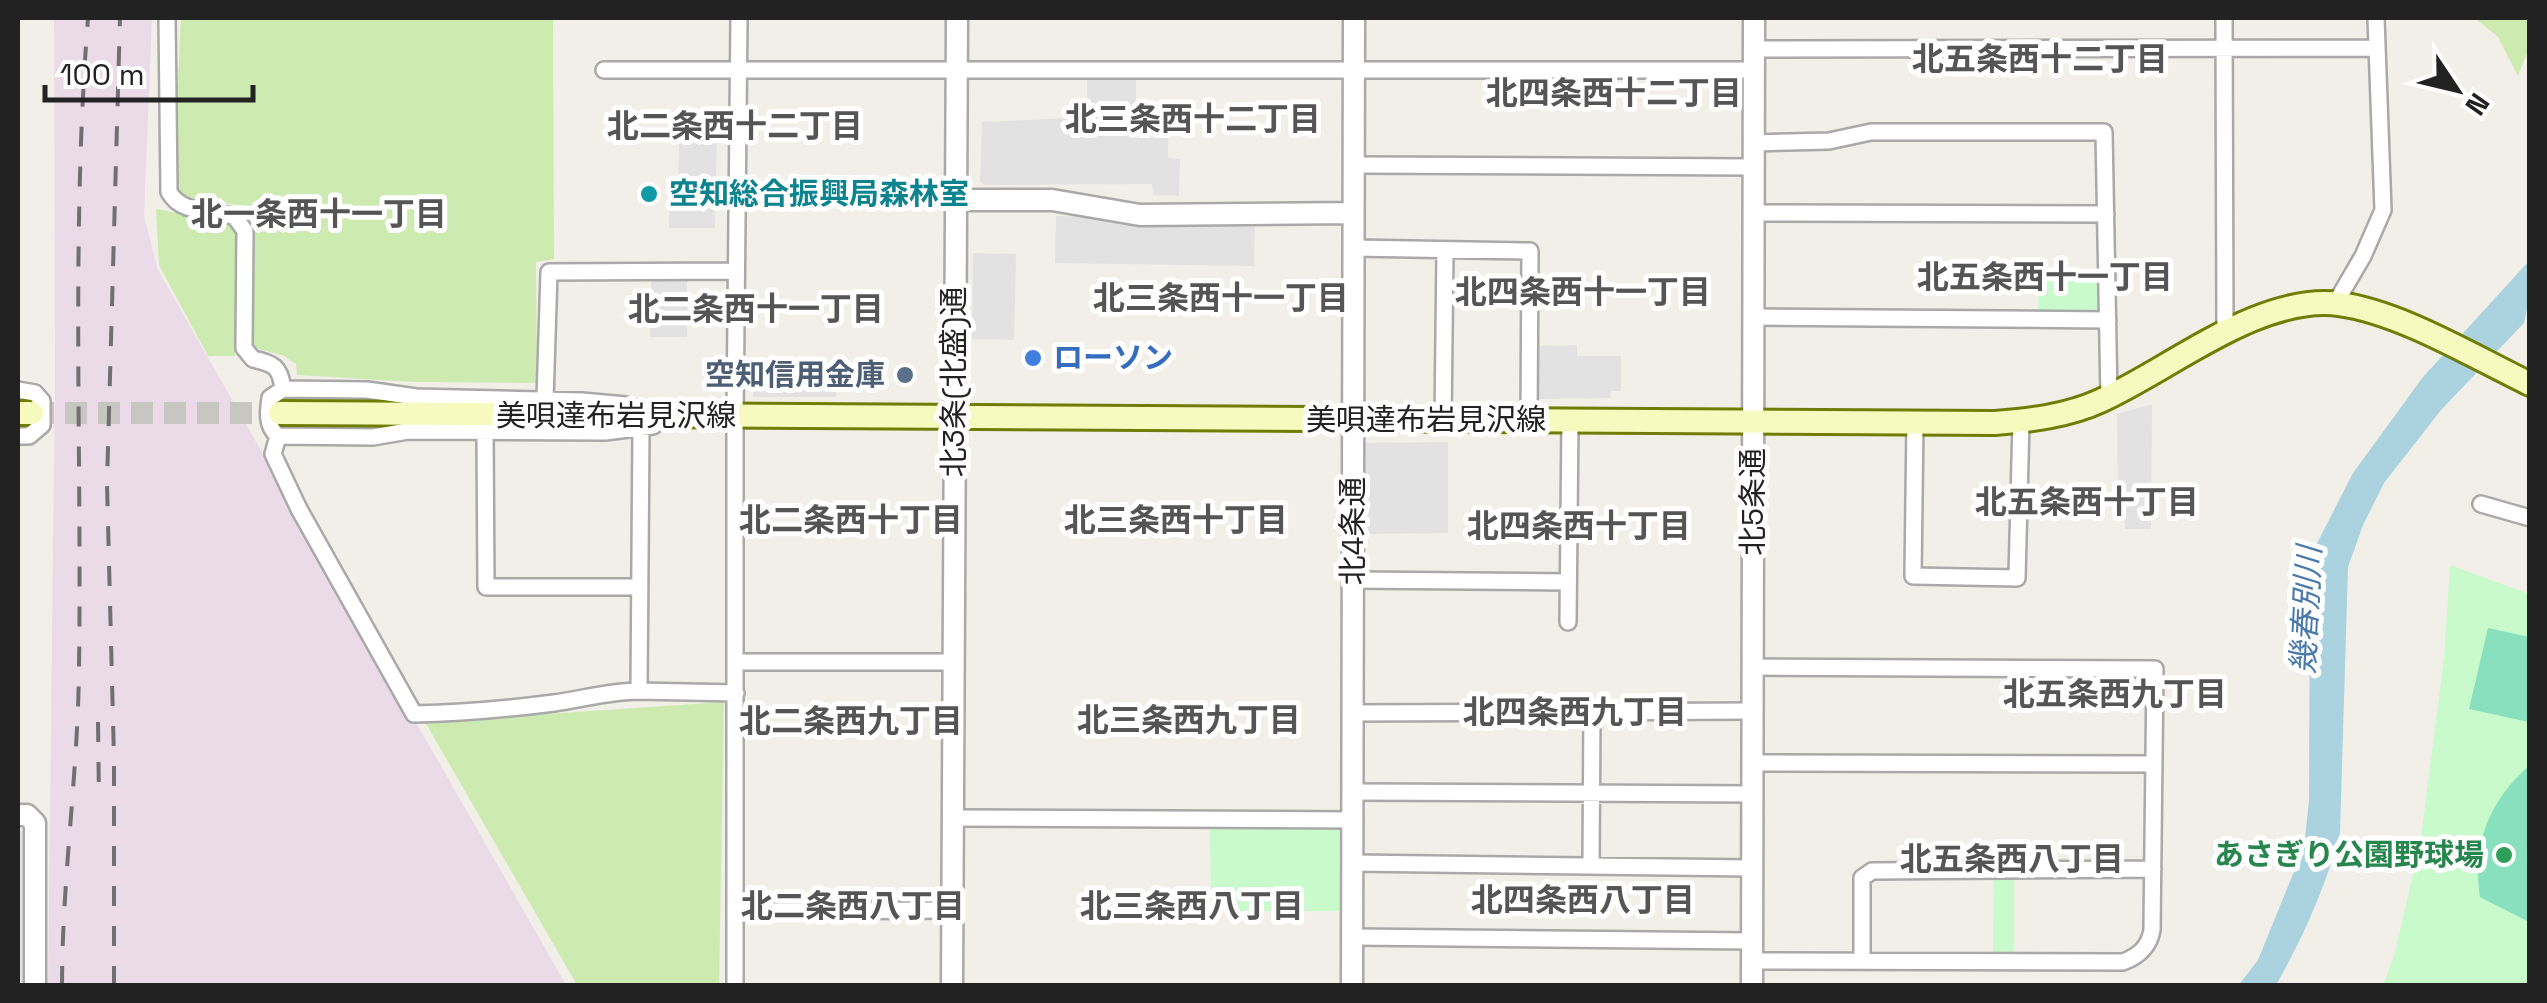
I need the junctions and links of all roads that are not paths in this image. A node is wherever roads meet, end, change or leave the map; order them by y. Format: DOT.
graph roads {
  1 [pos="166,18"];
  2 [pos="740,18"];
  3 [pos="957,18"];
  4 [pos="1354,18"];
  5 [pos="1754,18"];
  6 [pos="2224,18"];
  7 [pos="2376,18"];
  8 [pos="2224,48"];
  9 [pos="2376,48"];
  10 [pos="1754,59"];
  11 [pos="1354,68"];
  12 [pos="738,69"];
  13 [pos="956,69"];
  14 [pos="604,70"];
  15 [pos="1753,143"];
  16 [pos="1354,165"];
  17 [pos="1753,167"];
  18 [pos="956,200"];
  19 [pos="1353,213"];
  20 [pos="1753,213"];
  21 [pos="2106,214"];
  22 [pos="1353,248"];
  23 [pos="1445,251"];
  24 [pos="736,271"];
  25 [pos="2335,304"];
  26 [pos="1753,317"];
  27 [pos="2108,320"];
  28 [pos="2225,334"];
  29 [pos="2530,384"];
  30 [pos="283,389"];
  31 [pos="18,390"];
  32 [pos="2109,397"];
  33 [pos="545,400"];
  34 [pos="666,417"];
  35 [pos="735,417"];
  36 [pos="954,418"];
  37 [pos="1354,419"];
  38 [pos="1443,420"];
  39 [pos="1528,421"];
  40 [pos="1570,421"];
  41 [pos="2021,421"];
  42 [pos="1753,422"];
  43 [pos="1915,422"];
  44 [pos="279,425"];
  45 [pos="641,429"];
  46 [pos="484,434"];
  47 [pos="18,436"];
  48 [pos="2481,504"];
  49 [pos="2530,518"];
  50 [pos="1352,580"];
  51 [pos="1567,582"];
  52 [pos="640,587"];
  53 [pos="1568,622"];
  54 [pos="736,662"];
  55 [pos="954,662"];
  56 [pos="1752,667"];
  57 [pos="639,691"];
  58 [pos="736,692"];
  59 [pos="1592,710"];
  60 [pos="1752,710"];
  61 [pos="1352,714"];
  62 [pos="1752,762"];
  63 [pos="2154,764"];
  64 [pos="1353,792"];
  65 [pos="1592,793"];
  66 [pos="1752,794"];
  67 [pos="18,815"];
  68 [pos="954,818"];
  69 [pos="1354,820"];
  70 [pos="1353,863"];
  71 [pos="1591,865"];
  72 [pos="1752,868"];
  73 [pos="2153,870"];
  74 [pos="952,910"];
  75 [pos="735,911"];
  76 [pos="1353,937"];
  77 [pos="1752,951"];
  78 [pos="1862,962"];
  79 [pos="34,986"];
  80 [pos="735,986"];
  81 [pos="952,986"];
  82 [pos="1352,986"];
  83 [pos="1752,986"];
  1 -- 30 [label="street"];
  2 -- 12 [label="street"];
  3 -- 13 [label="street, 北3条(北盛)通"];
  4 -- 11 [label="street, 北4条通"];
  5 -- 10 [label="street, 北5条通"];
  6 -- 8 [label="street"];
  7 -- 9 [label="street"];
  8 -- 9 [label="street"];
  8 -- 10 [label="street"];
  8 -- 28 [label="street"];
  9 -- 25 [label="street"];
  10 -- 11 [label="street"];
  10 -- 15 [label="street, 北5条通"];
  11 -- 13 [label="street"];
  11 -- 16 [label="street, 北4条通"];
  12 -- 13 [label="street"];
  12 -- 14 [label="street"];
  12 -- 24 [label="street"];
  13 -- 18 [label="street, 北3条(北盛)通"];
  15 -- 17 [label="street, 北5条通"];
  15 -- 21 [label="street"];
  16 -- 17 [label="street"];
  16 -- 19 [label="street, 北4条通"];
  17 -- 20 [label="street, 北5条通"];
  18 -- 19 [label="street"];
  18 -- 36 [label="street, 北3条(北盛)通"];
  19 -- 22 [label="street, 北4条通"];
  20 -- 21 [label="street"];
  20 -- 26 [label="street, 北5条通"];
  21 -- 27 [label="street"];
  22 -- 23 [label="street"];
  22 -- 37 [label="street, 北4条通"];
  23 -- 38 [label="street"];
  23 -- 39 [label="street"];
  24 -- 33 [label="street"];
  24 -- 35 [label="street"];
  25 -- 28 [label="main road, 美唄達布岩見沢線"];
  25 -- 29 [label="main road, 美唄達布岩見沢線"];
  26 -- 27 [label="street"];
  26 -- 42 [label="street, 北5条通"];
  27 -- 32 [label="street"];
  28 -- 32 [label="main road, 美唄達布岩見沢線"];
  30 -- 33 [label="street"];
  30 -- 44 [label="street"];
  31 -- 47 [label="street"];
  32 -- 41 [label="main road, 美唄達布岩見沢線"];
  33 -- 34 [label="street"];
  34 -- 35 [label="main road, 美唄達布岩見沢線"];
  34 -- 44 [label="main road, 美唄達布岩見沢線"];
  34 -- 45 [label="street"];
  35 -- 36 [label="main road, 美唄達布岩見沢線"];
  35 -- 54 [label="street"];
  36 -- 37 [label="main road, 美唄達布岩見沢線"];
  36 -- 55 [label="street, 北3条(北盛)通"];
  37 -- 38 [label="main road, 美唄達布岩見沢線"];
  37 -- 50 [label="street, 北4条通"];
  38 -- 39 [label="main road, 美唄達布岩見沢線"];
  39 -- 40 [label="main road, 美唄達布岩見沢線"];
  40 -- 42 [label="main road, 美唄達布岩見沢線"];
  40 -- 51 [label="street"];
  41 -- 43 [label="main road, 美唄達布岩見沢線"];
  41 -- 43 [label="street"];
  42 -- 43 [label="main road, 美唄達布岩見沢線"];
  42 -- 56 [label="street, 北5条通"];
  44 -- 46 [label="street"];
  44 -- 57 [label="street"];
  45 -- 46 [label="street"];
  45 -- 52 [label="street"];
  46 -- 52 [label="street"];
  48 -- 49 [label="street"];
  50 -- 51 [label="street"];
  50 -- 61 [label="street, 北4条通"];
  51 -- 53 [label="street"];
  52 -- 57 [label="street"];
  54 -- 55 [label="street"];
  54 -- 58 [label="street"];
  55 -- 68 [label="street, 北3条(北盛)通"];
  56 -- 60 [label="street, 北5条通"];
  56 -- 63 [label="street"];
  57 -- 58 [label="street"];
  58 -- 75 [label="street"];
  59 -- 60 [label="street"];
  59 -- 61 [label="street"];
  59 -- 65 [label="street"];
  60 -- 62 [label="street, 北5条通"];
  61 -- 64 [label="street, 北4条通"];
  62 -- 63 [label="street"];
  62 -- 66 [label="street, 北5条通"];
  63 -- 73 [label="street"];
  64 -- 65 [label="street"];
  64 -- 69 [label="street, 北4条通"];
  65 -- 66 [label="street"];
  65 -- 71 [label="street"];
  66 -- 72 [label="street, 北5条通"];
  67 -- 79 [label="street"];
  68 -- 69 [label="street"];
  68 -- 74 [label="street, 北3条(北盛)通"];
  69 -- 70 [label="street, 北4条通"];
  70 -- 71 [label="street"];
  70 -- 76 [label="street, 北4条通"];
  71 -- 72 [label="street"];
  72 -- 77 [label="street, 北5条通"];
  73 -- 78 [label="street"];
  73 -- 78 [label="street"];
  74 -- 75 [label="street"];
  74 -- 81 [label="street, 北3条(北盛)通"];
  75 -- 80 [label="street"];
  76 -- 77 [label="street"];
  76 -- 82 [label="street, 北4条通"];
  77 -- 78 [label="street"];
  77 -- 83 [label="street, 北5条通"];
}
